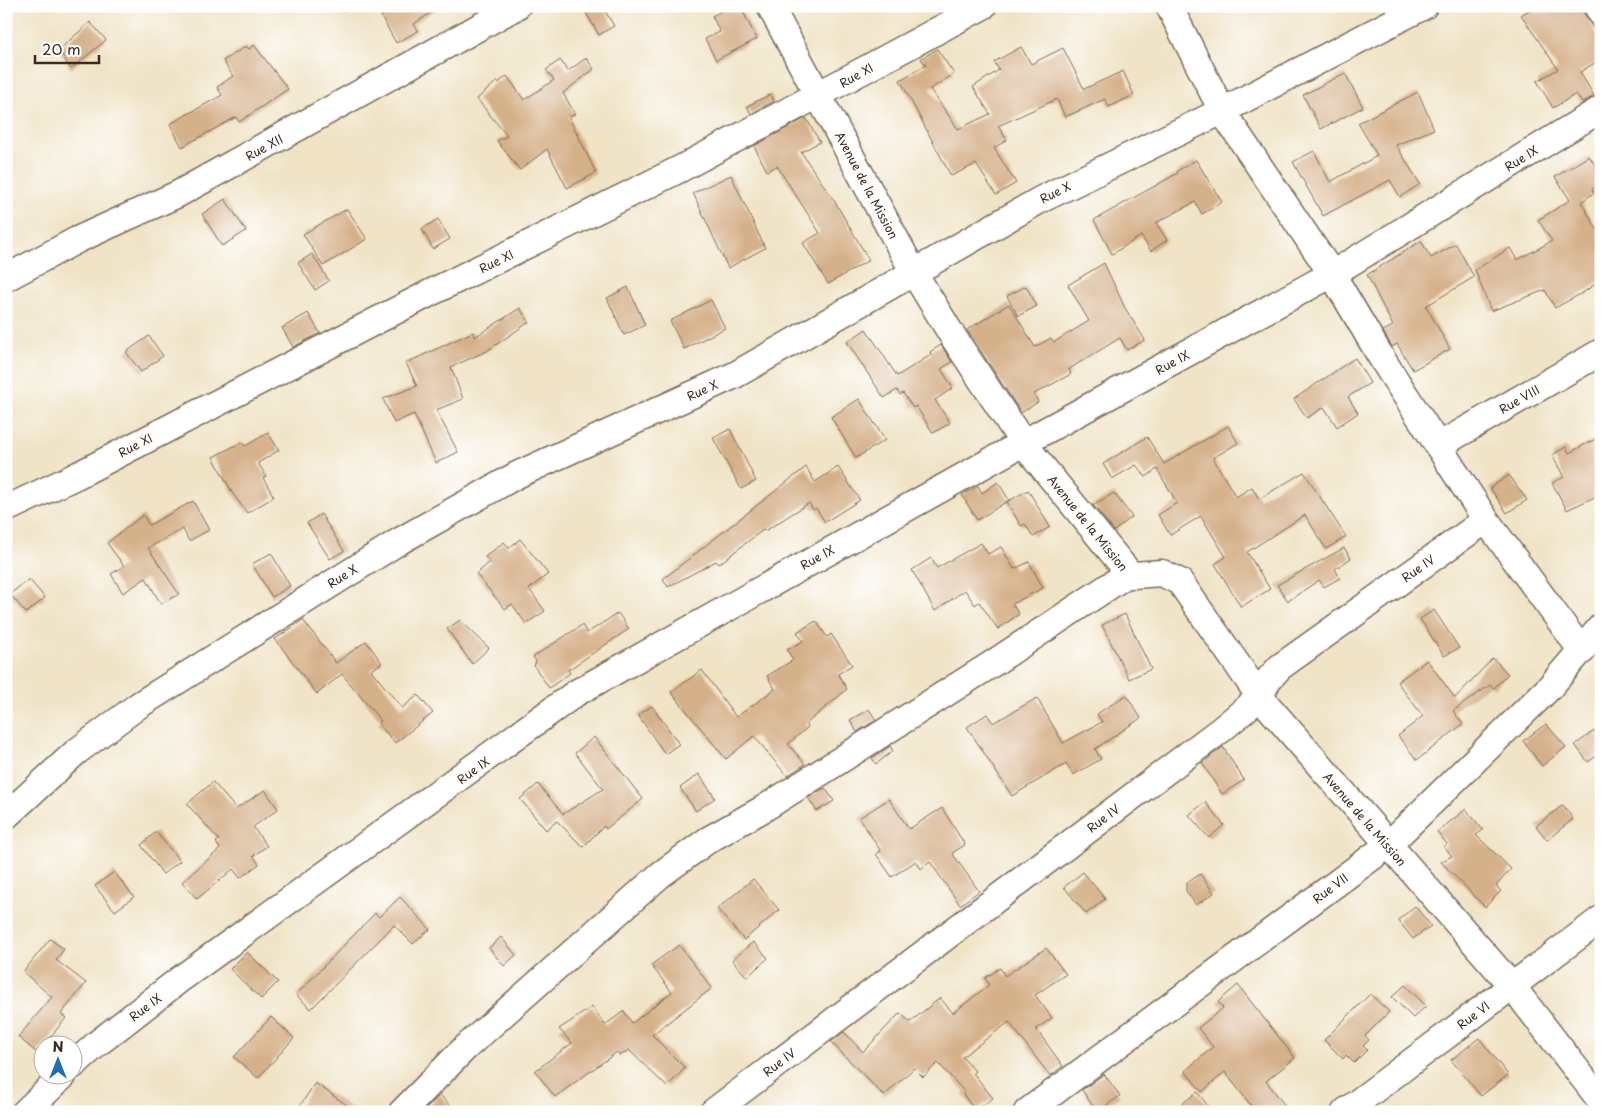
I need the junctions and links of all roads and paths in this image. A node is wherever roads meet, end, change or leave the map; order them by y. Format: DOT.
graph roads {
  1 [pos="517,6"];
  2 [pos="770,6"];
  3 [pos="982,6"];
  4 [pos="1169,6"];
  5 [pos="1424,6"];
  6 [pos="1596,6"];
  7 [pos="1601,13"];
  8 [pos="820,95"];
  9 [pos="1601,109"];
  10 [pos="1222,110"];
  11 [pos="914,273"];
  12 [pos="1332,274"];
  13 [pos="6,278"];
  14 [pos="1601,352"];
  15 [pos="1023,442"];
  16 [pos="1438,446"];
  17 [pos="6,509"];
  18 [pos="1486,520"];
  19 [pos="1129,573"];
  20 [pos="1601,627"];
  21 [pos="1582,651"];
  22 [pos="1260,697"];
  23 [pos="6,816"];
  24 [pos="1387,846"];
  25 [pos="1601,918"];
  26 [pos="1512,986"];
  27 [pos="82,1057"];
  28 [pos="52,1086"];
  29 [pos="1601,1101"];
  30 [pos="25,1112"];
  31 [pos="402,1112"];
  32 [pos="713,1112"];
  33 [pos="1027,1112"];
  34 [pos="1345,1112"];
  1 -- 13 [label="street, Rue XII"];
  2 -- 8 [label="street, Avenue de la Mission"];
  3 -- 8 [label="street, Rue XI"];
  4 -- 10 [label="street"];
  5 -- 10 [label="street, Rue X"];
  6 -- 7 [label="street"];
  8 -- 11 [label="street, Avenue de la Mission"];
  8 -- 17 [label="street, Rue XI"];
  9 -- 12 [label="street, Rue IX"];
  10 -- 11 [label="street, Rue X"];
  10 -- 12 [label="street"];
  11 -- 15 [label="street, Avenue de la Mission"];
  11 -- 23 [label="street, Rue X"];
  12 -- 15 [label="street, Rue IX"];
  12 -- 16 [label="street"];
  14 -- 16 [label="street, Rue VIII"];
  15 -- 19 [label="street, Avenue de la Mission"];
  15 -- 27 [label="street, Rue IX"];
  16 -- 18 [label="street"];
  18 -- 21 [label="street"];
  18 -- 22 [label="street, Rue IV"];
  19 -- 22 [label="street, Avenue de la Mission"];
  19 -- 31 [label="street"];
  20 -- 21 [label="street, Rue VII"];
  21 -- 24 [label="street, Rue VII"];
  22 -- 24 [label="street, Avenue de la Mission"];
  22 -- 32 [label="street, Rue IV"];
  24 -- 26 [label="street, Avenue de la Mission"];
  24 -- 33 [label="street, Rue VII"];
  25 -- 26 [label="street, Rue VI"];
  26 -- 29 [label="street, Avenue de la Mission"];
  26 -- 34 [label="street, Rue VI"];
  28 -- 30 [label="street"];
}
